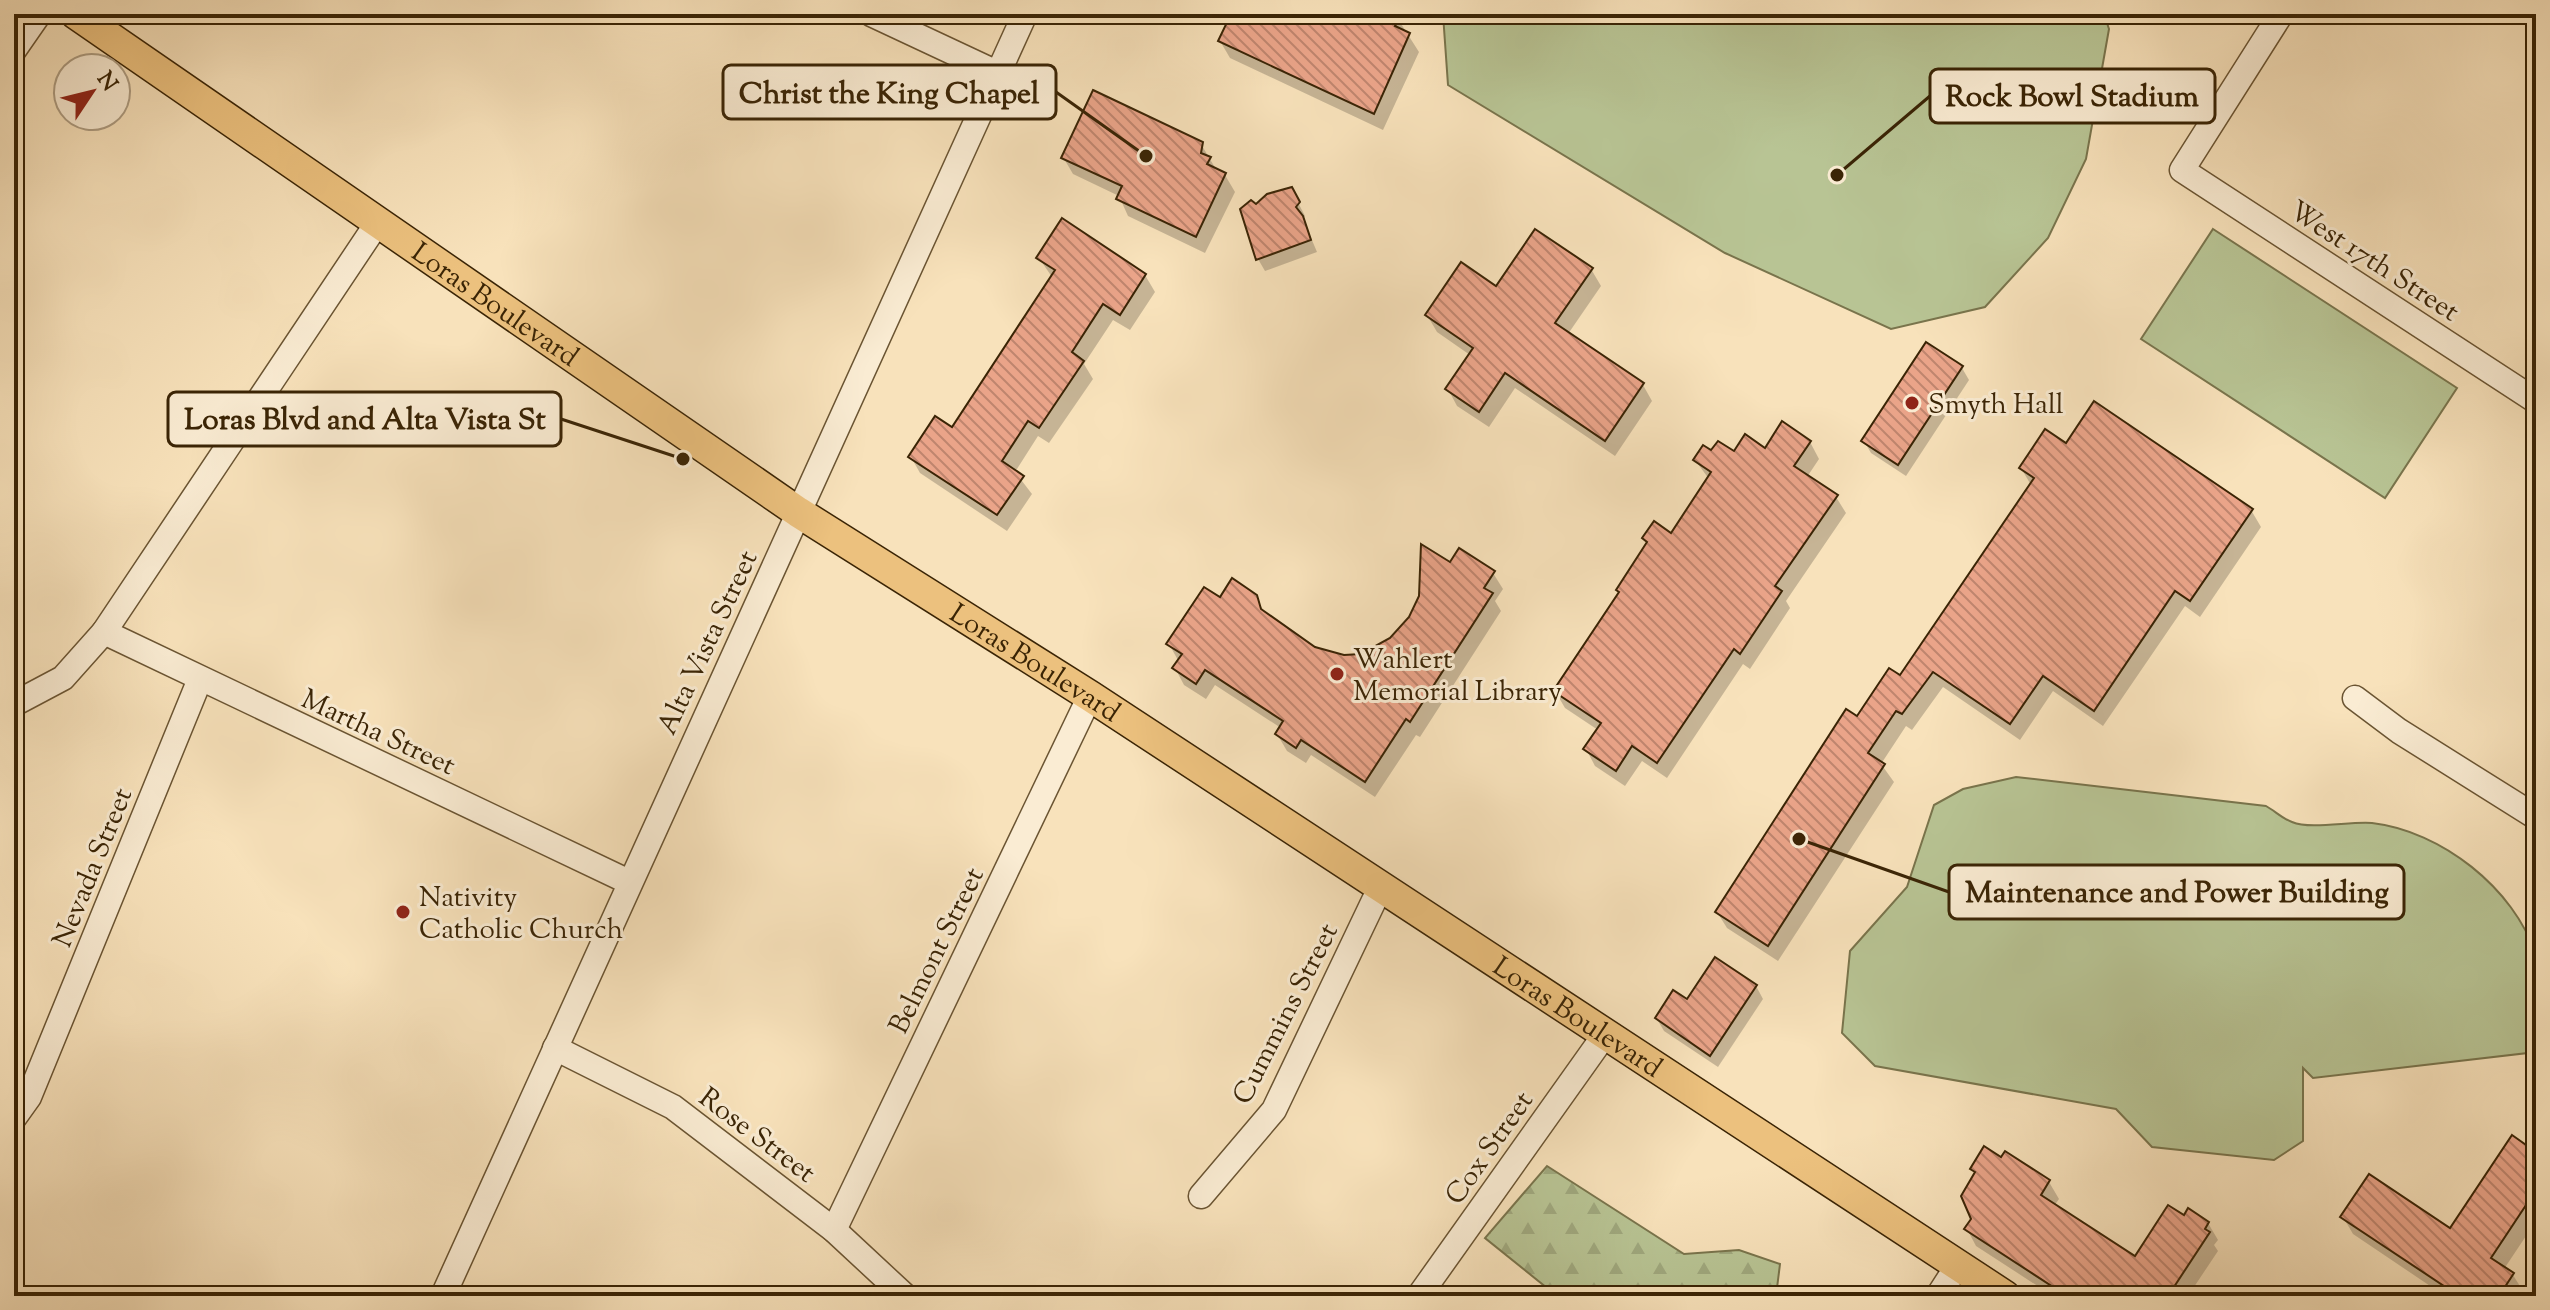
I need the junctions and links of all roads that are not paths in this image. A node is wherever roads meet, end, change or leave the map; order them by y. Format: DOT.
graph roads {
  1 [pos="39,14"];
  2 [pos="76,14"];
  3 [pos="871,14"];
  4 [pos="1025,14"];
  5 [pos="2281,14"];
  6 [pos="14,50"];
  7 [pos="997,73"];
  8 [pos="378,222"];
  9 [pos="2536,401"];
  10 [pos="798,512"];
  11 [pos="104,632"];
  12 [pos="200,679"];
  13 [pos="1090,696"];
  14 [pos="2355,698"];
  15 [pos="14,704"];
  16 [pos="2536,817"];
  17 [pos="629,882"];
  18 [pos="1380,888"];
  19 [pos="1606,1033"];
  20 [pos="555,1048"];
  21 [pos="14,1118"];
  22 [pos="1201,1196"];
  23 [pos="834,1230"];
  24 [pos="1958,1265"];
  25 [pos="443,1296"];
  26 [pos="905,1296"];
  27 [pos="1419,1296"];
  28 [pos="1938,1296"];
  29 [pos="2005,1296"];
  1 -- 6 [label="street"];
  2 -- 8 [label="main road, Loras Boulevard"];
  3 -- 7 [label="street"];
  4 -- 7 [label="street, Alta Vista Street"];
  5 -- 9 [label="street, West 17th Street"];
  7 -- 10 [label="street, Alta Vista Street"];
  8 -- 10 [label="main road, Loras Boulevard"];
  8 -- 11 [label="street"];
  10 -- 13 [label="main road, Loras Boulevard"];
  10 -- 17 [label="street, Alta Vista Street"];
  11 -- 12 [label="street, Martha Street"];
  11 -- 15 [label="street"];
  12 -- 17 [label="street, Martha Street"];
  12 -- 21 [label="street, Nevada Street"];
  13 -- 18 [label="main road, Loras Boulevard"];
  13 -- 23 [label="street, Belmont Street"];
  14 -- 16 [label="street"];
  17 -- 20 [label="street, Alta Vista Street"];
  18 -- 19 [label="main road, Loras Boulevard"];
  18 -- 22 [label="street, Cummins Street"];
  19 -- 24 [label="main road, Loras Boulevard"];
  19 -- 27 [label="street, Cox Street"];
  20 -- 23 [label="street, Rose Street"];
  20 -- 25 [label="street, Alta Vista Street"];
  23 -- 26 [label="street, Rose Street"];
  24 -- 28 [label="street"];
  24 -- 29 [label="main road, Loras Boulevard"];
}
